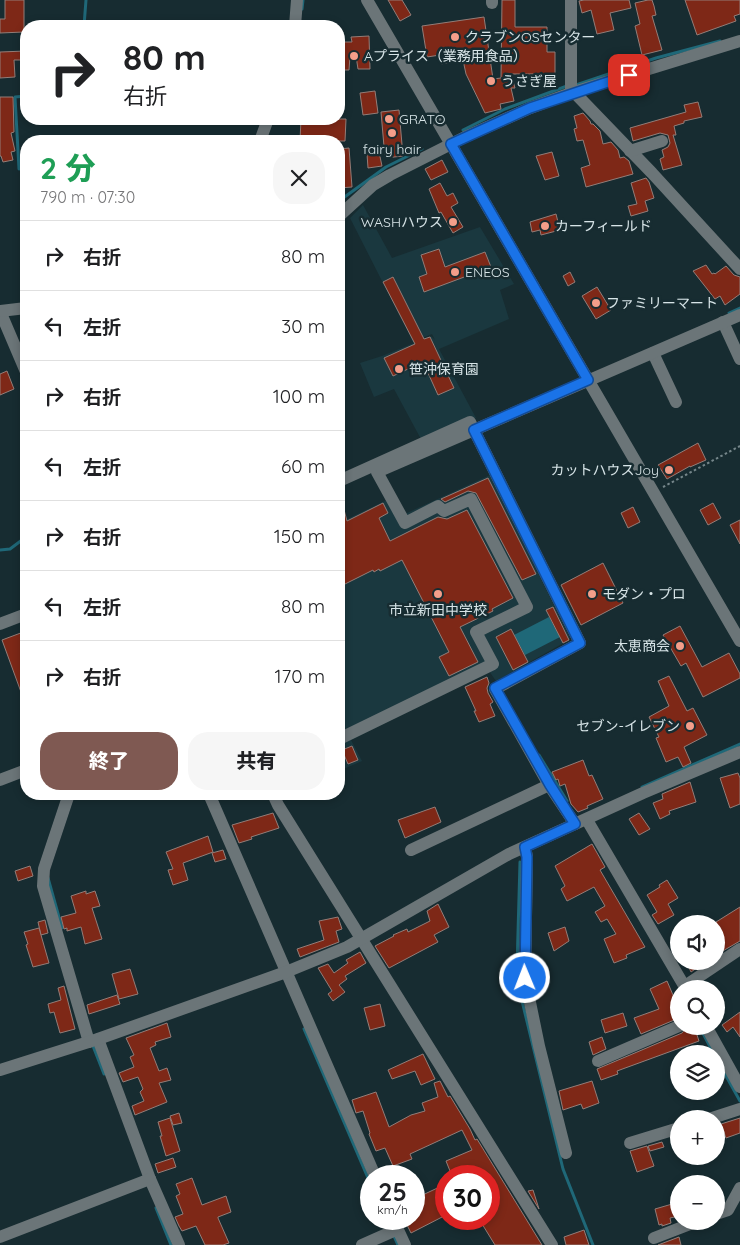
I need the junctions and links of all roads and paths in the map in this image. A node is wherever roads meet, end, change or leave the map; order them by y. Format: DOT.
graph roads {
  1 [pos="297,0"];
  2 [pos="367,0"];
  3 [pos="571,0"];
  4 [pos="295,20"];
  5 [pos="740,41"];
  6 [pos="574,92"];
  7 [pos="662,141"];
  8 [pos="451,144"];
  9 [pos="630,151"];
  10 [pos="345,211"];
  11 [pos="740,269"];
  12 [pos="20,309"];
  13 [pos="0,311"];
  14 [pos="740,315"];
  15 [pos="724,322"];
  16 [pos="653,353"];
  17 [pos="20,358"];
  18 [pos="740,359"];
  19 [pos="588,380"];
  20 [pos="676,402"];
  21 [pos="476,433"];
  22 [pos="740,446"];
  23 [pos="345,478"];
  24 [pos="653,492"];
  25 [pos="20,616"];
  26 [pos="0,624"];
  27 [pos="740,641"];
  28 [pos="484,668"];
  29 [pos="499,687"];
  30 [pos="345,736"];
  31 [pos="740,752"];
  32 [pos="20,772"];
  33 [pos="0,780"];
  34 [pos="550,785"];
  35 [pos="67,800"];
  36 [pos="212,800"];
  37 [pos="276,800"];
  38 [pos="581,822"];
  39 [pos="525,847"];
  40 [pos="411,850"];
  41 [pos="359,941"];
  42 [pos="740,949"];
  43 [pos="286,972"];
  44 [pos="680,980"];
  45 [pos="696,980"];
  46 [pos="670,1030"];
  47 [pos="711,1035"];
  48 [pos="93,1041"];
  49 [pos="598,1061"];
  50 [pos="0,1070"];
  51 [pos="738,1083"];
  52 [pos="740,1109"];
  53 [pos="725,1114"];
  54 [pos="670,1131"];
  55 [pos="630,1143"];
  56 [pos="566,1153"];
  57 [pos="370,1165"];
  58 [pos="150,1179"];
  59 [pos="740,1188"];
  60 [pos="725,1211"];
  61 [pos="390,1230"];
  62 [pos="395,1230"];
  63 [pos="675,1230"];
  64 [pos="0,1236"];
  65 [pos="654,1238"];
  66 [pos="179,1245"];
  67 [pos="362,1245"];
  68 [pos="405,1245"];
  69 [pos="552,1245"];
  1 -- 4 [label="street"];
  2 -- 8 [label="street"];
  3 -- 6 [label="street"];
  5 -- 6 [label="street"];
  6 -- 8 [label="street"];
  6 -- 9 [label="street"];
  7 -- 9 [label="street"];
  8 -- 10 [label="street"];
  8 -- 19 [label="street"];
  9 -- 11 [label="street"];
  12 -- 13 [label="street"];
  13 -- 17 [label="street"];
  14 -- 15 [label="street"];
  15 -- 16 [label="street"];
  15 -- 18 [label="street"];
  16 -- 19 [label="street"];
  16 -- 20 [label="street"];
  19 -- 21 [label="street"];
  19 -- 24 [label="street"];
  21 -- 23 [label="street"];
  21 -- 28 [label="street"];
  21 -- 29 [label="street"];
  22 -- 24 [label="path"];
  24 -- 27 [label="street"];
  25 -- 26 [label="street"];
  28 -- 29 [label="street"];
  28 -- 30 [label="street"];
  29 -- 34 [label="street"];
  31 -- 38 [label="street"];
  32 -- 33 [label="street"];
  34 -- 38 [label="street"];
  34 -- 40 [label="street"];
  35 -- 48 [label="street"];
  36 -- 43 [label="street"];
  37 -- 41 [label="street"];
  38 -- 39 [label="street"];
  38 -- 44 [label="street"];
  39 -- 41 [label="street"];
  39 -- 56 [label="street"];
  41 -- 43 [label="street"];
  41 -- 69 [label="street"];
  42 -- 45 [label="street"];
  43 -- 48 [label="street"];
  43 -- 57 [label="street"];
  46 -- 49 [label="street"];
  47 -- 51 [label="street"];
  48 -- 50 [label="street"];
  48 -- 58 [label="street"];
  52 -- 53 [label="street"];
  54 -- 55 [label="street"];
  58 -- 64 [label="street"];
  58 -- 66 [label="street"];
  59 -- 60 [label="street"];
  61 -- 67 [label="street"];
  62 -- 68 [label="street"];
  63 -- 65 [label="street"];
}
